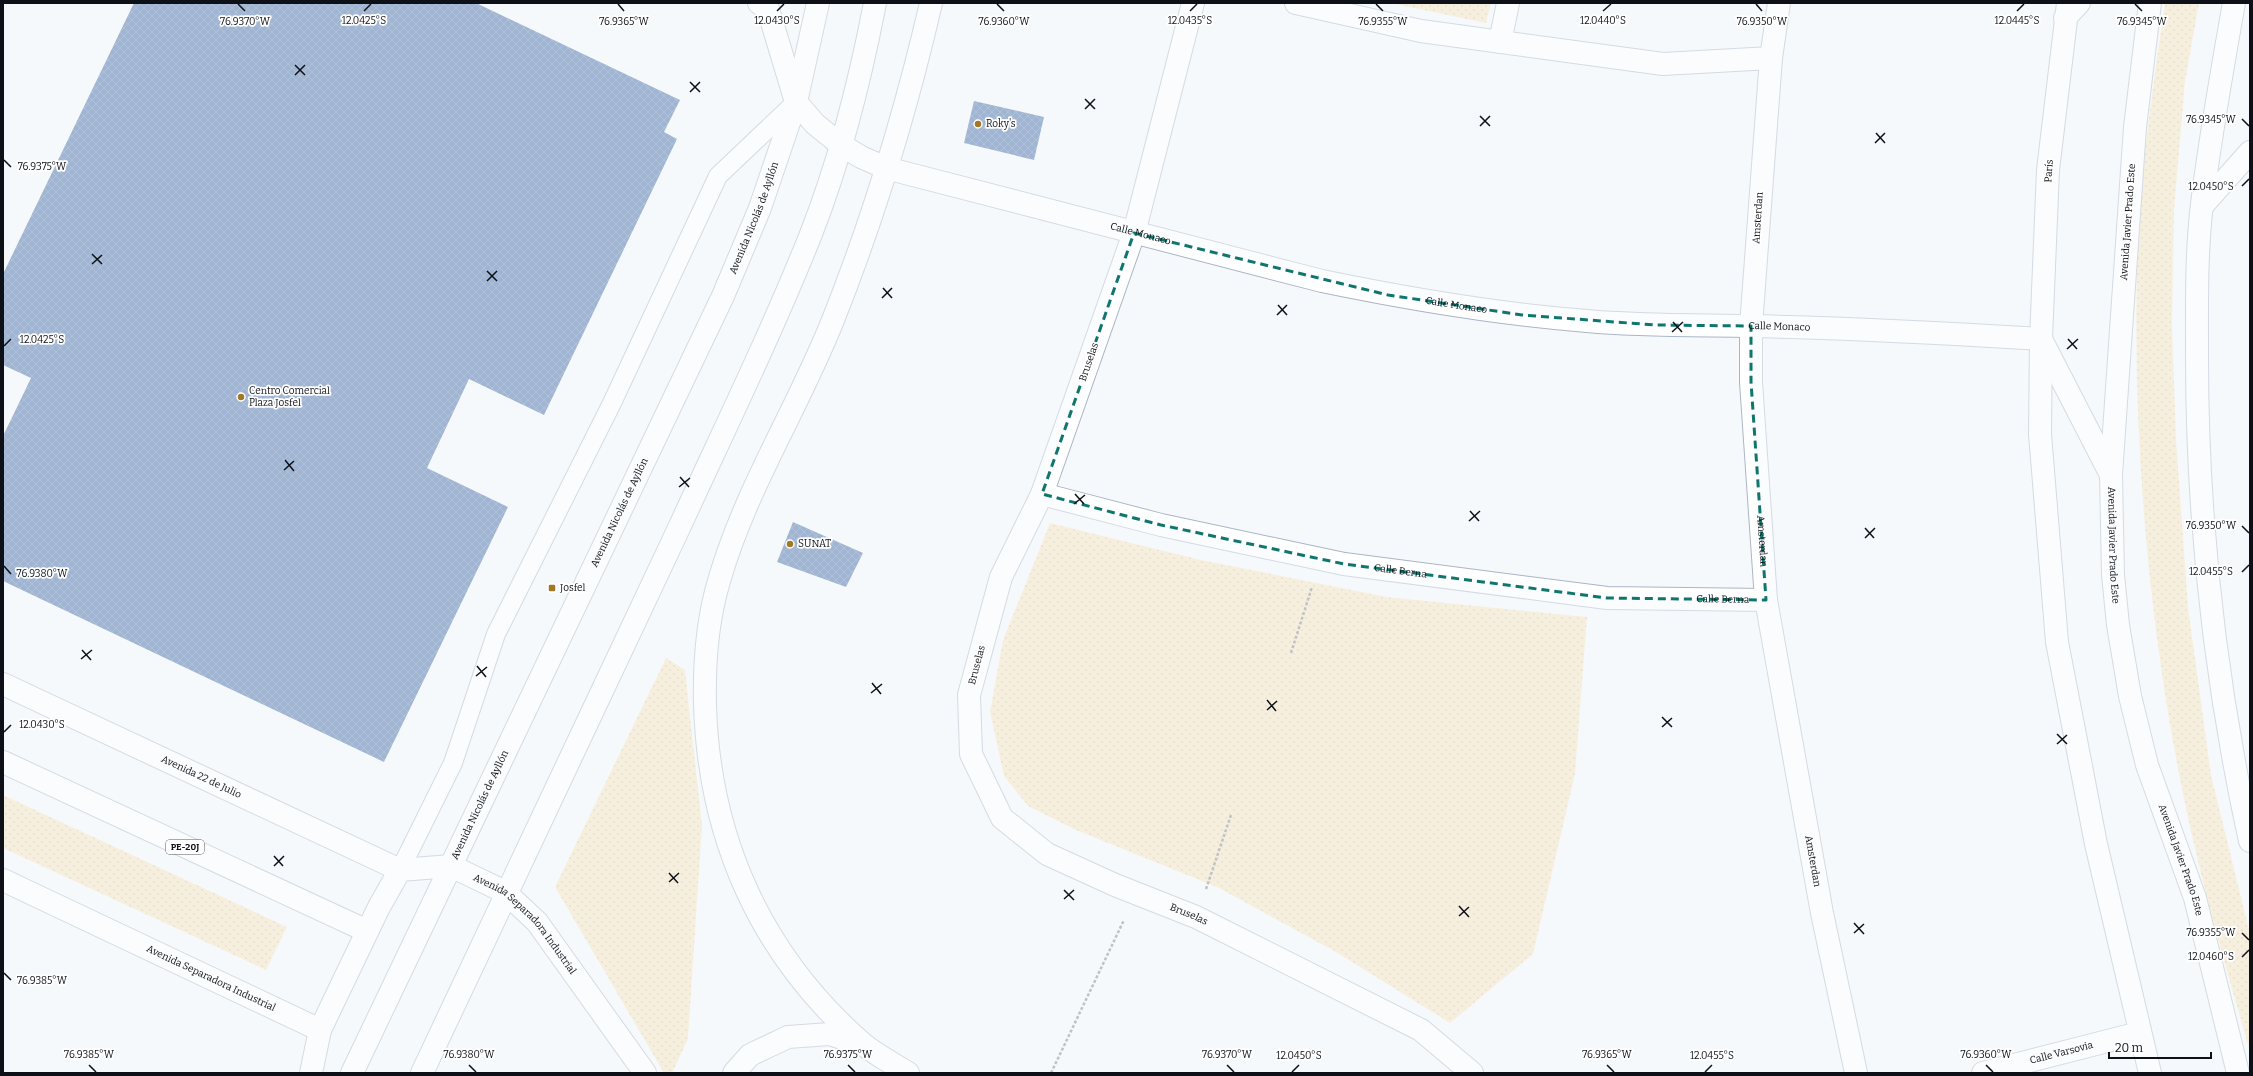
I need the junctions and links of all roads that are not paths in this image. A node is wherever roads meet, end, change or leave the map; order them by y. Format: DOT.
graph roads {
  1 [pos="818,3"];
  2 [pos="876,3"];
  3 [pos="931,3"];
  4 [pos="1193,3"];
  5 [pos="1296,3"];
  6 [pos="1508,3"];
  7 [pos="1779,3"];
  8 [pos="2150,3"];
  9 [pos="2234,3"];
  10 [pos="766,5"];
  11 [pos="2071,8"];
  12 [pos="1500,42"];
  13 [pos="1771,58"];
  14 [pos="796,102"];
  15 [pos="841,145"];
  16 [pos="2250,152"];
  17 [pos="886,168"];
  18 [pos="2202,206"];
  19 [pos="1134,233"];
  20 [pos="1751,326"];
  21 [pos="2041,339"];
  22 [pos="2111,475"];
  23 [pos="1042,494"];
  24 [pos="1766,600"];
  25 [pos="3,684"];
  26 [pos="3,762"];
  27 [pos="2250,841"];
  28 [pos="451,866"];
  29 [pos="400,870"];
  30 [pos="3,880"];
  31 [pos="505,892"];
  32 [pos="367,931"];
  33 [pos="320,1030"];
  34 [pos="2139,1034"];
  35 [pos="865,1046"];
  36 [pos="311,1073"];
  37 [pos="352,1073"];
  38 [pos="422,1073"];
  39 [pos="646,1073"];
  40 [pos="734,1073"];
  41 [pos="908,1073"];
  42 [pos="1472,1073"];
  43 [pos="1856,1073"];
  44 [pos="1983,1073"];
  45 [pos="2150,1073"];
  46 [pos="2238,1073"];
  1 -- 14 [label="main road, Avenida Nicolás de Ayllón"];
  2 -- 15 [label="main road"];
  3 -- 17 [label="main road"];
  4 -- 19 [label="main road, Bruselas"];
  5 -- 12 [label="main road"];
  6 -- 12 [label="main road"];
  7 -- 13 [label="main road, Amsterdan"];
  8 -- 22 [label="main road, Avenida Javier Prado Este"];
  9 -- 18 [label="main road"];
  10 -- 14 [label="main road"];
  11 -- 21 [label="main road, París"];
  12 -- 13 [label="main road"];
  13 -- 20 [label="main road, Amsterdan"];
  14 -- 15 [label="main road, Calle Monaco"];
  14 -- 28 [label="main road, Avenida Nicolás de Ayllón"];
  14 -- 29 [label="lane"];
  15 -- 17 [label="main road, Calle Monaco"];
  15 -- 31 [label="main road"];
  16 -- 18 [label="main road"];
  17 -- 19 [label="main road, Calle Monaco"];
  17 -- 35 [label="main road"];
  18 -- 27 [label="main road"];
  19 -- 20 [label="main road, Calle Monaco"];
  19 -- 23 [label="main road, Bruselas"];
  20 -- 21 [label="main road, Calle Monaco"];
  20 -- 24 [label="main road, Amsterdan"];
  21 -- 22 [label="main road"];
  21 -- 34 [label="main road, París"];
  22 -- 46 [label="main road, Avenida Javier Prado Este"];
  23 -- 24 [label="main road, Calle Berna"];
  23 -- 42 [label="main road, Bruselas"];
  24 -- 43 [label="main road, Amsterdan"];
  25 -- 29 [label="main road, Avenida 22 de Julio"];
  26 -- 32 [label="main road, PE-20J"];
  28 -- 29 [label="main road"];
  28 -- 31 [label="main road, Avenida Separadora Industrial"];
  28 -- 37 [label="main road, Avenida Nicolás de Ayllón"];
  29 -- 32 [label="main road"];
  30 -- 33 [label="main road, Avenida Separadora Industrial"];
  31 -- 38 [label="main road"];
  31 -- 39 [label="main road, Avenida Separadora Industrial"];
  32 -- 33 [label="main road"];
  33 -- 36 [label="main road"];
  34 -- 44 [label="main road, Calle Varsovia"];
  34 -- 45 [label="main road, París"];
  35 -- 40 [label="main road"];
  35 -- 41 [label="main road"];
}
